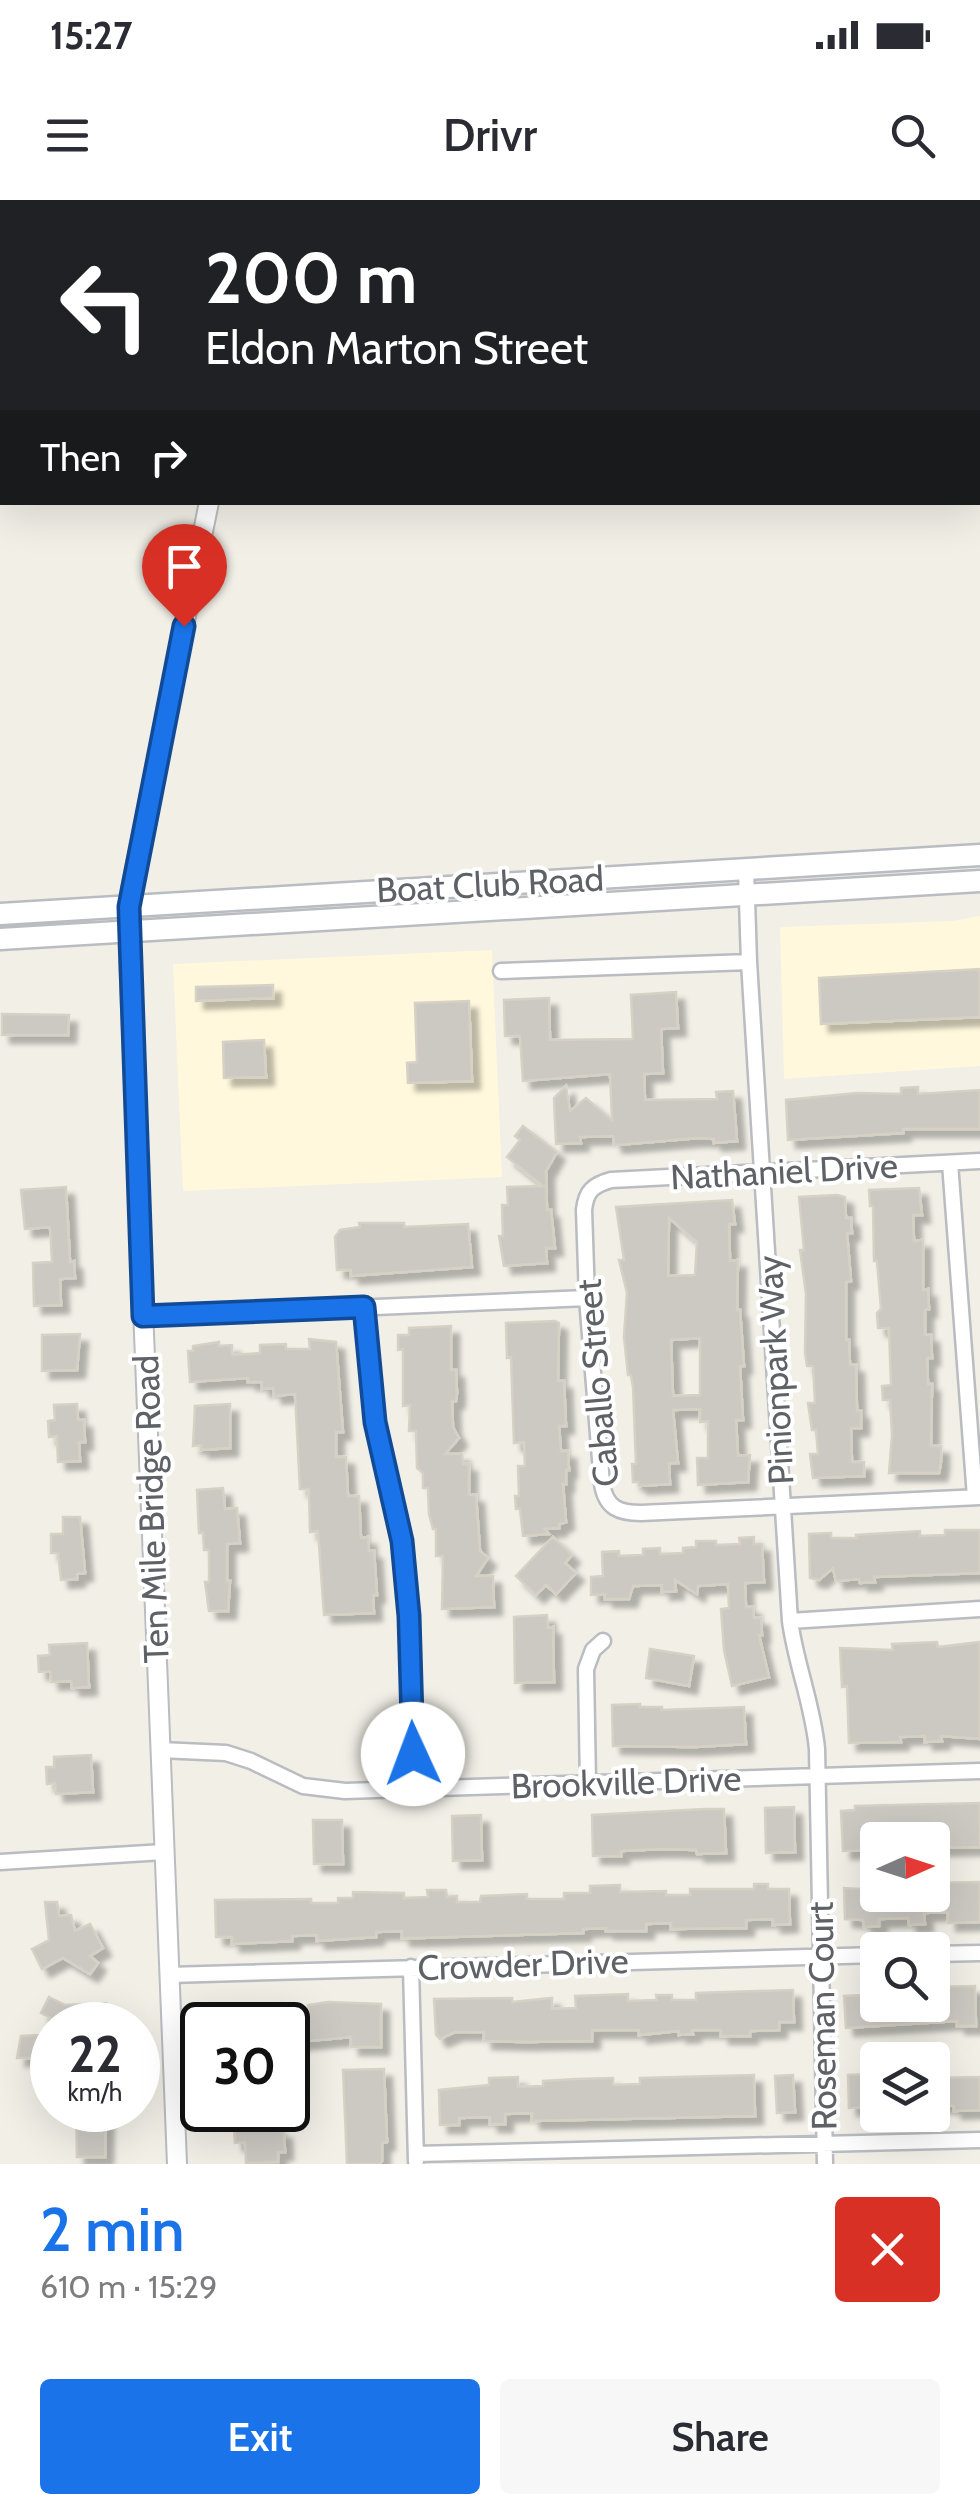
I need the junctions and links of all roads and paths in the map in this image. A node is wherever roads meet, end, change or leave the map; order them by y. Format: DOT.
graph roads {
  1 [pos="208,505"];
  2 [pos="980,854"];
  3 [pos="746,869"];
  4 [pos="980,881"];
  5 [pos="747,896"];
  6 [pos="129,907"];
  7 [pos="0,914"];
  8 [pos="128,931"];
  9 [pos="0,939"];
  10 [pos="749,962"];
  11 [pos="502,971"];
  12 [pos="980,1161"];
  13 [pos="950,1162"];
  14 [pos="763,1173"];
  15 [pos="590,1188"];
  16 [pos="587,1298"];
  17 [pos="364,1307"];
  18 [pos="143,1316"];
  19 [pos="978,1497"];
  20 [pos="783,1504"];
  21 [pos="980,1610"];
  22 [pos="790,1621"];
  23 [pos="603,1641"];
  24 [pos="160,1750"];
  25 [pos="980,1771"];
  26 [pos="818,1776"];
  27 [pos="588,1783"];
  28 [pos="414,1788"];
  29 [pos="164,1852"];
  30 [pos="0,1862"];
  31 [pos="818,1869"];
  32 [pos="980,1953"];
  33 [pos="950,1954"];
  34 [pos="860,1955"];
  35 [pos="820,1956"];
  36 [pos="412,1967"];
  37 [pos="169,1975"];
  38 [pos="980,2140"];
  39 [pos="824,2144"];
  40 [pos="635,2156"];
  41 [pos="416,2159"];
  42 [pos="177,2164"];
  43 [pos="825,2164"];
  1 -- 6 [label="street, Ten Mile Bridge Road"];
  2 -- 3 [label="main road, Boat Club Road"];
  3 -- 5 [label="street, Pinionpark Way"];
  3 -- 6 [label="main road, Boat Club Road"];
  4 -- 5 [label="main road, Boat Club Road"];
  5 -- 8 [label="main road, Boat Club Road"];
  5 -- 10 [label="street, Pinionpark Way"];
  6 -- 7 [label="main road, Boat Club Road"];
  6 -- 8 [label="street, Ten Mile Bridge Road"];
  8 -- 9 [label="main road, Boat Club Road"];
  8 -- 18 [label="street, Ten Mile Bridge Road"];
  10 -- 11 [label="street"];
  10 -- 14 [label="street, Pinionpark Way"];
  12 -- 13 [label="street, Nathaniel Drive"];
  13 -- 14 [label="street, Nathaniel Drive"];
  13 -- 19 [label="street"];
  14 -- 15 [label="street, Nathaniel Drive"];
  14 -- 20 [label="street, Pinionpark Way"];
  15 -- 16 [label="street, Caballo Street"];
  16 -- 17 [label="street"];
  16 -- 20 [label="street, Caballo Street"];
  17 -- 18 [label="street"];
  17 -- 28 [label="street"];
  18 -- 24 [label="street, Ten Mile Bridge Road"];
  19 -- 20 [label="street, Caballo Street"];
  20 -- 22 [label="street, Pinionpark Way"];
  21 -- 22 [label="street"];
  22 -- 26 [label="street, Pinionpark Way"];
  23 -- 27 [label="street"];
  24 -- 28 [label="street, Brookville Drive"];
  24 -- 29 [label="street, Ten Mile Bridge Road"];
  25 -- 26 [label="street, Brookville Drive"];
  26 -- 27 [label="street, Brookville Drive"];
  26 -- 31 [label="street, Pinionpark Way"];
  27 -- 28 [label="street, Brookville Drive"];
  29 -- 30 [label="street"];
  29 -- 37 [label="street, Ten Mile Bridge Road"];
  31 -- 35 [label="street, Roseman Court"];
  32 -- 33 [label="street"];
  34 -- 35 [label="street, Crowder Drive"];
  35 -- 36 [label="street, Crowder Drive"];
  35 -- 39 [label="street, Roseman Court"];
  36 -- 37 [label="street, Crowder Drive"];
  36 -- 41 [label="street"];
  37 -- 42 [label="street, Ten Mile Bridge Road"];
  38 -- 39 [label="street"];
  39 -- 40 [label="street"];
  39 -- 43 [label="street, Roseman Court"];
  40 -- 41 [label="street"];
}
